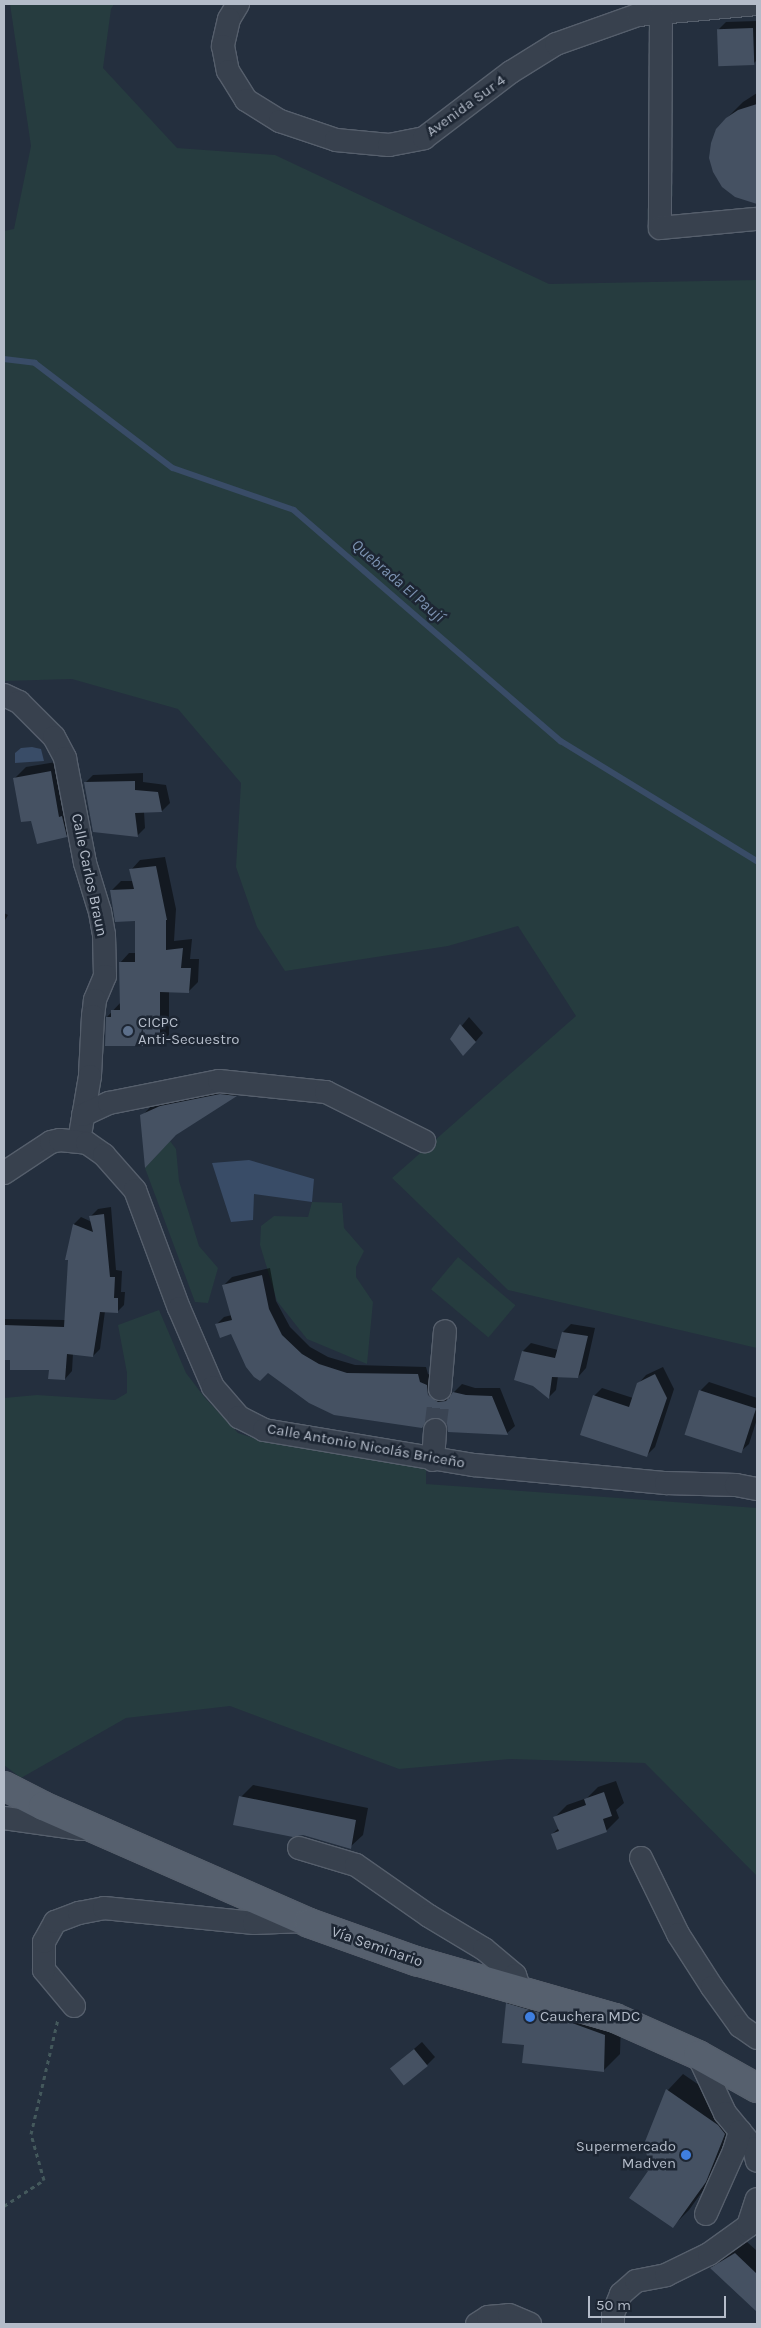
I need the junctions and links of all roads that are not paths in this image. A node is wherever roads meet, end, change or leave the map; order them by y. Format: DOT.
graph roads {
  1 [pos="238,4"];
  2 [pos="757,4"];
  3 [pos="661,13"];
  4 [pos="755,219"];
  5 [pos="4,695"];
  6 [pos="83,1115"];
  7 [pos="79,1141"];
  8 [pos="424,1141"];
  9 [pos="4,1173"];
  10 [pos="445,1331"];
  11 [pos="440,1389"];
  12 [pos="435,1430"];
  13 [pos="434,1460"];
  14 [pos="757,1489"];
  15 [pos="4,1786"];
  16 [pos="4,1818"];
  17 [pos="107,1833"];
  18 [pos="299,1848"];
  19 [pos="641,1858"];
  20 [pos="304,1921"];
  21 [pos="520,1990"];
  22 [pos="69,2000"];
  23 [pos="757,2038"];
  24 [pos="698,2054"];
  25 [pos="757,2088"];
  26 [pos="740,2131"];
  27 [pos="757,2161"];
  28 [pos="757,2199"];
  29 [pos="706,2214"];
  30 [pos="478,2324"];
  31 [pos="530,2324"];
  32 [pos="612,2324"];
  1 -- 3 [label="street, Avenida Sur 4"];
  2 -- 3 [label="street, Avenida Sur 4"];
  3 -- 4 [label="street"];
  5 -- 6 [label="street, Calle Carlos Braun"];
  6 -- 7 [label="street, Calle Carlos Braun"];
  6 -- 8 [label="street"];
  7 -- 9 [label="street"];
  7 -- 13 [label="street, Calle Antonio Nicolás Briceño"];
  10 -- 11 [label="street"];
  12 -- 13 [label="street"];
  13 -- 14 [label="street, Calle Antonio Nicolás Briceño"];
  15 -- 17 [label="main road, Vía Seminario"];
  16 -- 17 [label="street"];
  17 -- 20 [label="main road, Vía Seminario"];
  18 -- 21 [label="street"];
  19 -- 23 [label="street"];
  20 -- 21 [label="main road, Vía Seminario"];
  20 -- 22 [label="street"];
  21 -- 24 [label="main road, Vía Seminario"];
  24 -- 25 [label="main road, Vía Seminario"];
  24 -- 26 [label="street"];
  26 -- 27 [label="street"];
  26 -- 29 [label="street"];
  28 -- 32 [label="street"];
  30 -- 31 [label="street"];
}
